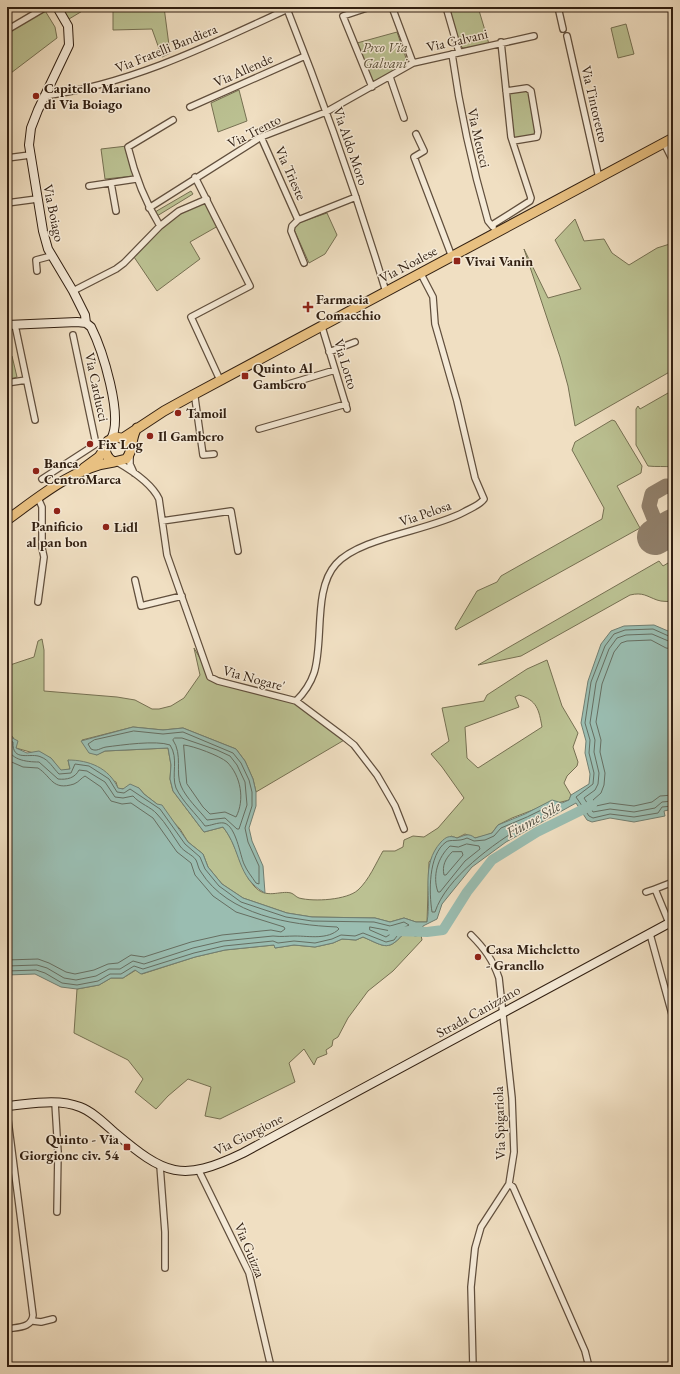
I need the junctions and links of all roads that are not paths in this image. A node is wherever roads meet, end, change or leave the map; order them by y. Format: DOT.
graph roads {
  1 [pos="46,7"];
  2 [pos="57,7"];
  3 [pos="370,7"];
  4 [pos="392,7"];
  5 [pos="446,7"];
  6 [pos="558,7"];
  7 [pos="289,8"];
  8 [pos="563,29"];
  9 [pos="7,30"];
  10 [pos="534,36"];
  11 [pos="567,36"];
  12 [pos="501,42"];
  13 [pos="459,52"];
  14 [pos="452,54"];
  15 [pos="305,56"];
  16 [pos="413,63"];
  17 [pos="390,77"];
  18 [pos="372,87"];
  19 [pos="506,91"];
  20 [pos="44,96"];
  21 [pos="190,107"];
  22 [pos="326,112"];
  23 [pos="404,118"];
  24 [pos="173,120"];
  25 [pos="416,134"];
  26 [pos="261,137"];
  27 [pos="673,138"];
  28 [pos="513,141"];
  29 [pos="664,143"];
  30 [pos="30,154"];
  31 [pos="7,158"];
  32 [pos="673,161"];
  33 [pos="195,177"];
  34 [pos="599,178"];
  35 [pos="136,179"];
  36 [pos="111,183"];
  37 [pos="89,186"];
  38 [pos="356,197"];
  39 [pos="38,199"];
  40 [pos="207,199"];
  41 [pos="7,203"];
  42 [pos="149,208"];
  43 [pos="116,211"];
  44 [pos="298,220"];
  45 [pos="492,225"];
  46 [pos="160,226"];
  47 [pos="495,234"];
  48 [pos="50,256"];
  49 [pos="452,257"];
  50 [pos="304,263"];
  51 [pos="37,271"];
  52 [pos="421,274"];
  53 [pos="73,291"];
  54 [pos="386,292"];
  55 [pos="86,323"];
  56 [pos="11,325"];
  57 [pos="322,327"];
  58 [pos="73,335"];
  59 [pos="355,342"];
  60 [pos="329,352"];
  61 [pos="335,370"];
  62 [pos="26,380"];
  63 [pos="220,380"];
  64 [pos="7,383"];
  65 [pos="282,386"];
  66 [pos="193,395"];
  67 [pos="35,420"];
  68 [pos="116,420"];
  69 [pos="259,429"];
  70 [pos="134,430"];
  71 [pos="122,435"];
  72 [pos="111,439"];
  73 [pos="105,448"];
  74 [pos="130,450"];
  75 [pos="214,454"];
  76 [pos="115,462"];
  77 [pos="134,473"];
  78 [pos="76,474"];
  79 [pos="42,479"];
  80 [pos="38,498"];
  81 [pos="7,520"];
  82 [pos="162,521"];
  83 [pos="238,551"];
  84 [pos="135,580"];
  85 [pos="182,596"];
  86 [pos="38,602"];
  87 [pos="296,701"];
  88 [pos="404,829"];
  89 [pos="673,882"];
  90 [pos="655,889"];
  91 [pos="646,892"];
  92 [pos="671,922"];
  93 [pos="650,934"];
  94 [pos="471,935"];
  95 [pos="503,1012"];
  96 [pos="673,1018"];
  97 [pos="343,1099"];
  98 [pos="55,1102"];
  99 [pos="7,1106"];
  100 [pos="7,1112"];
  101 [pos="160,1166"];
  102 [pos="199,1171"];
  103 [pos="509,1184"];
  104 [pos="58,1212"];
  105 [pos="165,1268"];
  106 [pos="54,1319"];
  107 [pos="33,1321"];
  108 [pos="7,1329"];
  109 [pos="271,1367"];
  110 [pos="473,1367"];
  111 [pos="589,1367"];
  1 -- 9 [label="street"];
  2 -- 20 [label="street, Via Boiago"];
  3 -- 18 [label="street"];
  4 -- 16 [label="street"];
  5 -- 13 [label="street"];
  6 -- 8 [label="street"];
  7 -- 15 [label="street, Via Aldo Moro"];
  7 -- 20 [label="street, Via Fratelli Bandiera"];
  10 -- 12 [label="street, Via Galvani"];
  11 -- 34 [label="street, Via Tintoretto"];
  12 -- 13 [label="street, Via Galvani"];
  12 -- 19 [label="street"];
  13 -- 14 [label="street, Via Galvani"];
  14 -- 16 [label="street, Via Galvani"];
  14 -- 45 [label="street, Via Meucci"];
  15 -- 21 [label="street, Via Allende"];
  15 -- 22 [label="street, Via Aldo Moro"];
  16 -- 17 [label="street, Via Galvani"];
  17 -- 18 [label="street, Via Galvani"];
  17 -- 23 [label="street"];
  18 -- 22 [label="street, Via Galvani"];
  19 -- 28 [label="street"];
  19 -- 28 [label="street"];
  20 -- 30 [label="street, Via Boiago"];
  22 -- 26 [label="street, Via Trento"];
  22 -- 38 [label="street, Via Aldo Moro"];
  24 -- 35 [label="street"];
  25 -- 49 [label="street"];
  26 -- 33 [label="street, Via Trento"];
  26 -- 44 [label="street, Via Trieste"];
  27 -- 29 [label="main road, Via Noalese"];
  28 -- 45 [label="street"];
  29 -- 32 [label="street"];
  29 -- 34 [label="main road, Via Noalese"];
  30 -- 31 [label="street"];
  30 -- 39 [label="street, Via Boiago"];
  33 -- 40 [label="street"];
  33 -- 42 [label="street, Via Trento"];
  34 -- 47 [label="main road, Via Noalese"];
  35 -- 36 [label="street"];
  35 -- 42 [label="street"];
  36 -- 37 [label="street"];
  36 -- 43 [label="street"];
  38 -- 44 [label="street, Via Trieste"];
  38 -- 54 [label="street, Via Aldo Moro"];
  39 -- 41 [label="street"];
  39 -- 48 [label="street, Via Boiago"];
  40 -- 46 [label="street"];
  40 -- 63 [label="street"];
  42 -- 46 [label="street"];
  44 -- 50 [label="street, Via Trieste"];
  45 -- 47 [label="street, Via Meucci"];
  46 -- 53 [label="street"];
  47 -- 49 [label="main road, Via Noalese"];
  48 -- 51 [label="street"];
  48 -- 53 [label="street, Via Boiago"];
  49 -- 52 [label="main road, Via Noalese"];
  52 -- 54 [label="main road, Via Noalese"];
  52 -- 87 [label="street, Via Pelosa"];
  53 -- 55 [label="street, Via Boiago"];
  54 -- 57 [label="main road, Via Noalese"];
  55 -- 56 [label="street"];
  55 -- 68 [label="street, Via Boiago"];
  56 -- 62 [label="street"];
  57 -- 60 [label="street, Via Lotto"];
  57 -- 63 [label="main road, Via Noalese"];
  58 -- 79 [label="street, Via Carducci"];
  59 -- 60 [label="street"];
  60 -- 61 [label="street, Via Lotto"];
  61 -- 65 [label="street"];
  61 -- 69 [label="street, Via Lotto"];
  62 -- 64 [label="street"];
  62 -- 67 [label="street"];
  63 -- 66 [label="main road, Via Noalese"];
  66 -- 70 [label="main road, Via Noalese"];
  66 -- 75 [label="street"];
  68 -- 71 [label="street, Via Boiago"];
  68 -- 72 [label="street, Via Boiago"];
  70 -- 71 [label="main road"];
  70 -- 74 [label="main road"];
  71 -- 72 [label="main road"];
  71 -- 74 [label="main road"];
  72 -- 73 [label="main road"];
  73 -- 76 [label="main road"];
  73 -- 78 [label="main road"];
  74 -- 76 [label="main road"];
  74 -- 77 [label="street"];
  76 -- 77 [label="street, Via Nogare'"];
  76 -- 78 [label="main road"];
  77 -- 82 [label="street, Via Nogare'"];
  78 -- 80 [label="main road"];
  80 -- 81 [label="main road"];
  80 -- 86 [label="street"];
  82 -- 83 [label="street"];
  82 -- 85 [label="street, Via Nogare'"];
  84 -- 85 [label="street"];
  85 -- 87 [label="street, Via Nogare'"];
  87 -- 88 [label="street, Via Nogare'"];
  89 -- 90 [label="street"];
  90 -- 91 [label="street"];
  90 -- 92 [label="street, Strada Canizzano"];
  92 -- 93 [label="street, Strada Canizzano"];
  93 -- 95 [label="street, Strada Canizzano"];
  93 -- 96 [label="street"];
  94 -- 95 [label="street, Via Spigariola"];
  95 -- 97 [label="street, Strada Canizzano"];
  95 -- 103 [label="street, Via Spigariola"];
  97 -- 102 [label="street, Via Giorgione"];
  98 -- 99 [label="street, Via Giorgione"];
  98 -- 101 [label="street, Via Giorgione"];
  98 -- 104 [label="street"];
  100 -- 107 [label="street"];
  101 -- 102 [label="street, Via Giorgione"];
  101 -- 105 [label="street"];
  102 -- 109 [label="street, Via Guizza"];
  103 -- 110 [label="street, Via Spigariola"];
  103 -- 111 [label="street"];
  106 -- 107 [label="street"];
  107 -- 108 [label="street"];
}
